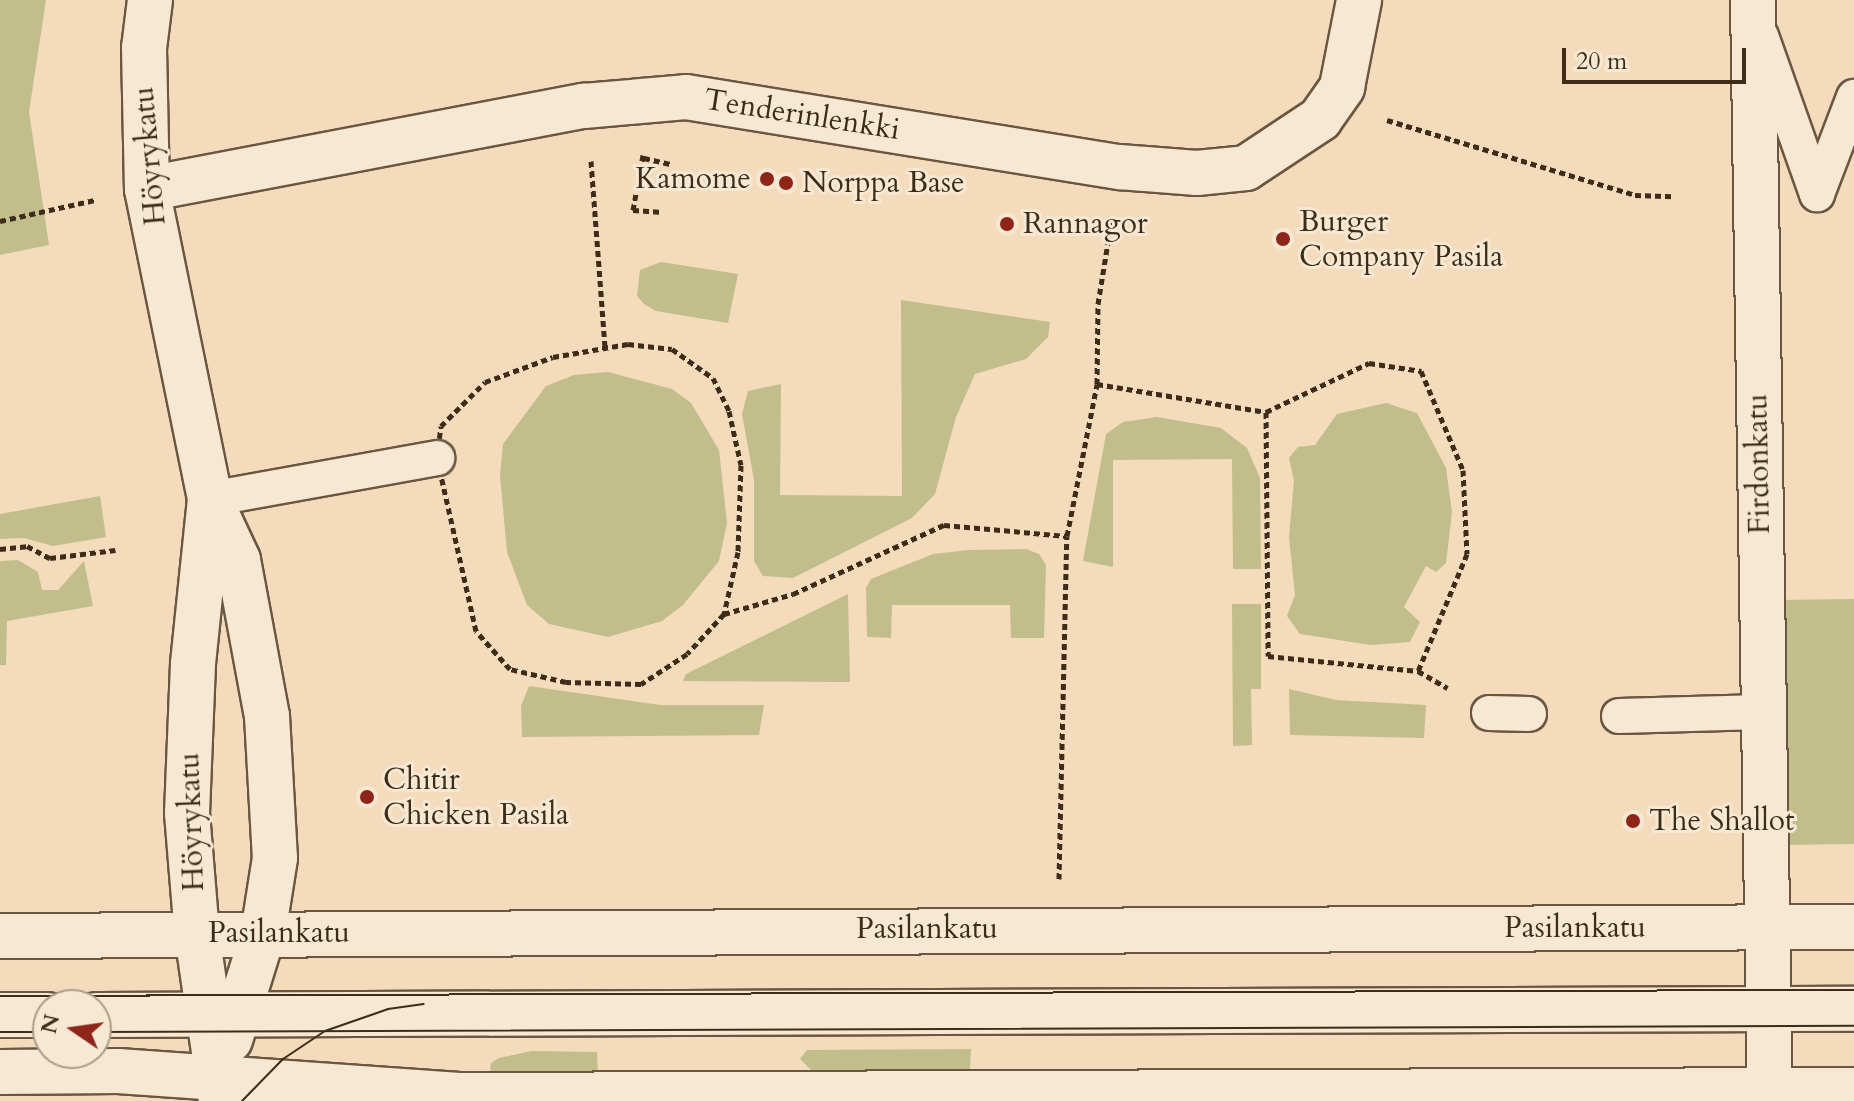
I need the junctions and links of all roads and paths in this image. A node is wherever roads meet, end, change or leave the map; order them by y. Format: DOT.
graph roads {
  1 [pos="150,0"];
  2 [pos="1359,0"];
  3 [pos="1753,6"];
  4 [pos="1854,97"];
  5 [pos="1370,115"];
  6 [pos="640,142"];
  7 [pos="644,158"];
  8 [pos="671,164"];
  9 [pos="593,179"];
  10 [pos="147,189"];
  11 [pos="1673,196"];
  12 [pos="1113,210"];
  13 [pos="663,212"];
  14 [pos="0,221"];
  15 [pos="605,348"];
  16 [pos="1097,384"];
  17 [pos="1266,412"];
  18 [pos="437,458"];
  19 [pos="210,499"];
  20 [pos="1067,536"];
  21 [pos="0,549"];
  22 [pos="116,550"];
  23 [pos="724,614"];
  24 [pos="1418,671"];
  25 [pos="1762,712"];
  26 [pos="1489,713"];
  27 [pos="1529,714"];
  28 [pos="1619,716"];
  29 [pos="1059,882"];
  30 [pos="1764,927"];
  31 [pos="1854,927"];
  32 [pos="197,934"];
  33 [pos="263,934"];
  34 [pos="0,936"];
  35 [pos="1854,1009"];
  36 [pos="1767,1011"];
  37 [pos="224,1013"];
  38 [pos="0,1015"];
  39 [pos="32,1015"];
  40 [pos="112,1015"];
  41 [pos="0,1072"];
  42 [pos="220,1089"];
  43 [pos="1854,1090"];
  44 [pos="1770,1094"];
  1 -- 10 [label="street, Höyrykatu"];
  2 -- 10 [label="street, Tenderinlenkki"];
  3 -- 4 [label="lane"];
  3 -- 25 [label="street, Firdonkatu"];
  5 -- 11 [label="path"];
  6 -- 7 [label="path"];
  7 -- 8 [label="path"];
  7 -- 13 [label="path"];
  9 -- 15 [label="path"];
  10 -- 14 [label="path"];
  10 -- 19 [label="street, Höyrykatu"];
  12 -- 16 [label="path"];
  15 -- 18 [label="path"];
  15 -- 23 [label="path"];
  16 -- 17 [label="path"];
  16 -- 20 [label="path"];
  17 -- 24 [label="path"];
  17 -- 24 [label="path"];
  18 -- 19 [label="lane"];
  18 -- 23 [label="path"];
  19 -- 32 [label="street, Höyrykatu"];
  19 -- 33 [label="street, Höyrykatu"];
  20 -- 23 [label="path"];
  20 -- 29 [label="path"];
  21 -- 22 [label="path"];
  24 -- 26 [label="path"];
  25 -- 28 [label="lane"];
  25 -- 30 [label="street, Firdonkatu"];
  26 -- 27 [label="lane"];
  30 -- 31 [label="street, Pasilankatu"];
  30 -- 33 [label="street, Pasilankatu"];
  30 -- 36 [label="street, Firdonkatu"];
  32 -- 33 [label="street, Pasilankatu"];
  32 -- 34 [label="street, Pasilankatu"];
  32 -- 37 [label="street, Höyrykatu"];
  33 -- 37 [label="street, Höyrykatu"];
  35 -- 36 [label="street"];
  36 -- 37 [label="street"];
  36 -- 44 [label="street, Firdonkatu"];
  37 -- 40 [label="street"];
  37 -- 42 [label="street, Höyrykatu"];
  38 -- 39 [label="street"];
  41 -- 42 [label="street"];
  42 -- 44 [label="street"];
  43 -- 44 [label="street"];
}
